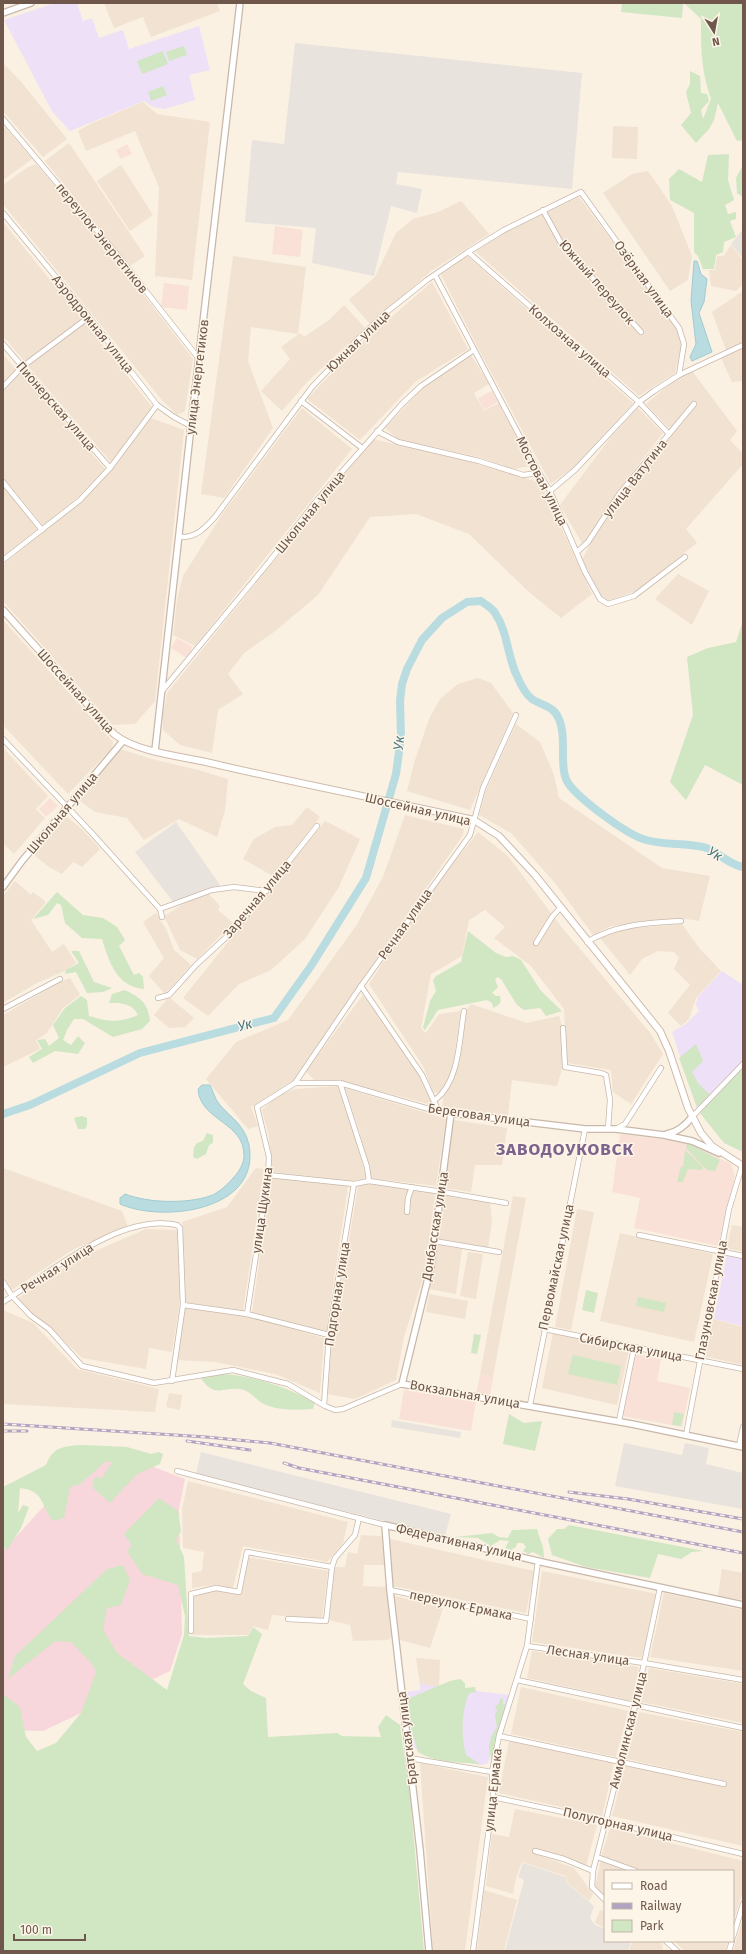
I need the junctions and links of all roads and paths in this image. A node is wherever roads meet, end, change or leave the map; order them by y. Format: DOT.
graph roads {
  1 [pos="31,3"];
  2 [pos="240,3"];
  3 [pos="3,13"];
  4 [pos="3,118"];
  5 [pos="581,192"];
  6 [pos="542,210"];
  7 [pos="3,213"];
  8 [pos="468,252"];
  9 [pos="435,275"];
  10 [pos="88,317"];
  11 [pos="641,332"];
  12 [pos="3,344"];
  13 [pos="743,345"];
  14 [pos="474,350"];
  15 [pos="199,359"];
  16 [pos="22,367"];
  17 [pos="679,375"];
  18 [pos="3,387"];
  19 [pos="301,401"];
  20 [pos="639,402"];
  21 [pos="694,404"];
  22 [pos="157,405"];
  23 [pos="191,426"];
  24 [pos="377,431"];
  25 [pos="669,434"];
  26 [pos="362,448"];
  27 [pos="110,468"];
  28 [pos="539,473"];
  29 [pos="3,482"];
  30 [pos="550,491"];
  31 [pos="42,530"];
  32 [pos="179,537"];
  33 [pos="577,552"];
  34 [pos="684,557"];
  35 [pos="3,560"];
  36 [pos="3,610"];
  37 [pos="162,691"];
  38 [pos="516,715"];
  39 [pos="3,739"];
  40 [pos="123,741"];
  41 [pos="155,751"];
  42 [pos="67,807"];
  43 [pos="474,820"];
  44 [pos="317,826"];
  45 [pos="3,887"];
  46 [pos="266,891"];
  47 [pos="560,908"];
  48 [pos="160,909"];
  49 [pos="162,917"];
  50 [pos="681,922"];
  51 [pos="587,942"];
  52 [pos="536,944"];
  53 [pos="60,978"];
  54 [pos="361,986"];
  55 [pos="158,998"];
  56 [pos="3,1009"];
  57 [pos="464,1010"];
  58 [pos="563,1028"];
  59 [pos="743,1064"];
  60 [pos="661,1068"];
  61 [pos="295,1083"];
  62 [pos="340,1083"];
  63 [pos="435,1100"];
  64 [pos="257,1107"];
  65 [pos="439,1112"];
  66 [pos="451,1113"];
  67 [pos="692,1118"];
  68 [pos="584,1129"];
  69 [pos="608,1129"];
  70 [pos="616,1129"];
  71 [pos="664,1135"];
  72 [pos="723,1155"];
  73 [pos="742,1166"];
  74 [pos="268,1174"];
  75 [pos="369,1181"];
  76 [pos="354,1184"];
  77 [pos="412,1187"];
  78 [pos="441,1191"];
  79 [pos="506,1203"];
  80 [pos="407,1212"];
  81 [pos="639,1235"];
  82 [pos="434,1242"];
  83 [pos="499,1252"];
  84 [pos="721,1252"];
  85 [pos="743,1256"];
  86 [pos="3,1282"];
  87 [pos="12,1296"];
  88 [pos="3,1302"];
  89 [pos="183,1305"];
  90 [pos="247,1314"];
  91 [pos="544,1329"];
  92 [pos="329,1335"];
  93 [pos="634,1348"];
  94 [pos="699,1360"];
  95 [pos="743,1369"];
  96 [pos="172,1381"];
  97 [pos="402,1384"];
  98 [pos="324,1405"];
  99 [pos="530,1405"];
  100 [pos="619,1421"];
  101 [pos="743,1426"];
  102 [pos="686,1435"];
  103 [pos="741,1446"];
  104 [pos="177,1471"];
  105 [pos="359,1518"];
  106 [pos="385,1524"];
  107 [pos="538,1561"];
  108 [pos="332,1567"];
  109 [pos="660,1588"];
  110 [pos="390,1590"];
  111 [pos="743,1605"];
  112 [pos="288,1619"];
  113 [pos="531,1619"];
  114 [pos="191,1631"];
  115 [pos="527,1646"];
  116 [pos="644,1663"];
  117 [pos="517,1680"];
  118 [pos="743,1680"];
  119 [pos="635,1706"];
  120 [pos="743,1728"];
  121 [pos="500,1736"];
  122 [pos="409,1758"];
  123 [pos="621,1761"];
  124 [pos="492,1772"];
  125 [pos="724,1784"];
  126 [pos="493,1797"];
  127 [pos="605,1821"];
  128 [pos="535,1851"];
  129 [pos="743,1854"];
  130 [pos="597,1857"];
  131 [pos="633,1870"];
  132 [pos="593,1871"];
  133 [pos="604,1899"];
  134 [pos="743,1904"];
  135 [pos="734,1934"];
  136 [pos="667,1942"];
  137 [pos="671,1945"];
  138 [pos="429,1951"];
  139 [pos="473,1951"];
  140 [pos="670,1951"];
  141 [pos="677,1951"];
  1 -- 3 [label="street"];
  2 -- 15 [label="street, улица Энергетиков"];
  4 -- 15 [label="street, переулок Энергетиков"];
  5 -- 6 [label="street, Южная улица"];
  5 -- 17 [label="street, Озёрная улица"];
  6 -- 8 [label="street, Южная улица"];
  6 -- 11 [label="street, Южный переулок"];
  7 -- 10 [label="street, Аэродромная улица"];
  8 -- 9 [label="street, Южная улица"];
  8 -- 20 [label="street, Колхозная улица"];
  9 -- 14 [label="street, Мостовая улица"];
  9 -- 19 [label="street, Южная улица"];
  10 -- 16 [label="street"];
  10 -- 22 [label="street, Аэродромная улица"];
  12 -- 16 [label="street, Пионерская улица"];
  13 -- 17 [label="street"];
  14 -- 24 [label="street, Школьная улица"];
  14 -- 28 [label="street, Мостовая улица"];
  15 -- 23 [label="street, улица Энергетиков"];
  16 -- 18 [label="street"];
  16 -- 27 [label="street, Пионерская улица"];
  17 -- 20 [label="street"];
  19 -- 26 [label="street"];
  19 -- 32 [label="street, Южная улица"];
  20 -- 25 [label="street, Колхозная улица"];
  20 -- 30 [label="street"];
  21 -- 25 [label="street, улица Ватутина"];
  22 -- 23 [label="street, Аэродромная улица"];
  22 -- 27 [label="street"];
  23 -- 32 [label="street, улица Энергетиков"];
  24 -- 26 [label="street, Школьная улица"];
  24 -- 28 [label="street"];
  25 -- 33 [label="street, улица Ватутина"];
  26 -- 37 [label="street, Школьная улица"];
  27 -- 31 [label="street"];
  28 -- 30 [label="street, Мостовая улица"];
  29 -- 31 [label="street"];
  30 -- 33 [label="street, Мостовая улица"];
  31 -- 35 [label="street"];
  32 -- 37 [label="street, улица Энергетиков"];
  33 -- 34 [label="street, Мостовая улица"];
  36 -- 40 [label="main road, Шоссейная улица"];
  37 -- 41 [label="street, улица Энергетиков"];
  38 -- 43 [label="street, Речная улица"];
  39 -- 42 [label="street"];
  40 -- 41 [label="main road, Шоссейная улица"];
  40 -- 42 [label="street, Школьная улица"];
  41 -- 43 [label="main road, Шоссейная улица"];
  42 -- 45 [label="street, Школьная улица"];
  42 -- 48 [label="street"];
  43 -- 47 [label="main road, Шоссейная улица"];
  43 -- 54 [label="street, Речная улица"];
  44 -- 46 [label="street, Заречная улица"];
  46 -- 48 [label="street"];
  46 -- 55 [label="street, Заречная улица"];
  47 -- 51 [label="main road, Шоссейная улица"];
  47 -- 52 [label="street"];
  48 -- 49 [label="street"];
  50 -- 51 [label="street"];
  51 -- 67 [label="main road, Шоссейная улица"];
  53 -- 56 [label="street"];
  54 -- 61 [label="street, Речная улица"];
  54 -- 63 [label="street"];
  57 -- 63 [label="street"];
  58 -- 69 [label="street"];
  59 -- 67 [label="street"];
  60 -- 70 [label="street"];
  61 -- 62 [label="street, Береговая улица"];
  61 -- 64 [label="street, Речная улица"];
  62 -- 65 [label="street, Береговая улица"];
  62 -- 75 [label="street"];
  63 -- 65 [label="street"];
  64 -- 74 [label="street, улица Щукина"];
  65 -- 66 [label="street, Береговая улица"];
  66 -- 68 [label="street, Береговая улица"];
  66 -- 78 [label="street, Донбасская улица"];
  67 -- 71 [label="street, Береговая улица"];
  67 -- 72 [label="main road, Шоссейная улица"];
  68 -- 69 [label="street, Береговая улица"];
  68 -- 91 [label="street, Первомайская улица"];
  69 -- 70 [label="street, Береговая улица"];
  70 -- 71 [label="street, Береговая улица"];
  71 -- 72 [label="street, Береговая улица"];
  72 -- 73 [label="main road, Шоссейная улица"];
  73 -- 84 [label="street, Глазуновская улица"];
  74 -- 76 [label="street"];
  74 -- 90 [label="street, улица Щукина"];
  75 -- 76 [label="street"];
  75 -- 77 [label="street"];
  76 -- 92 [label="street, Подгорная улица"];
  77 -- 78 [label="street"];
  77 -- 80 [label="street"];
  78 -- 79 [label="street"];
  78 -- 82 [label="street, Донбасская улица"];
  81 -- 84 [label="street"];
  82 -- 83 [label="street"];
  82 -- 97 [label="street, Донбасская улица"];
  84 -- 85 [label="street"];
  84 -- 94 [label="street, Глазуновская улица"];
  86 -- 87 [label="street, Вокзальная улица"];
  87 -- 88 [label="street, Речная улица"];
  87 -- 89 [label="street, Речная улица"];
  87 -- 96 [label="street, Вокзальная улица"];
  89 -- 90 [label="street"];
  89 -- 96 [label="street"];
  90 -- 92 [label="street"];
  91 -- 93 [label="street, Сибирская улица"];
  91 -- 99 [label="street, Первомайская улица"];
  92 -- 98 [label="street, Подгорная улица"];
  93 -- 94 [label="street, Сибирская улица"];
  93 -- 100 [label="street"];
  94 -- 95 [label="street, Сибирская улица"];
  94 -- 102 [label="street, Глазуновская улица"];
  96 -- 98 [label="street, Вокзальная улица"];
  97 -- 98 [label="street, Вокзальная улица"];
  97 -- 99 [label="street, Вокзальная улица"];
  99 -- 100 [label="street, Вокзальная улица"];
  100 -- 102 [label="street, Вокзальная улица"];
  101 -- 103 [label="street"];
  102 -- 103 [label="street, Вокзальная улица"];
  104 -- 105 [label="street, Федеративная улица"];
  105 -- 106 [label="street, Федеративная улица"];
  105 -- 108 [label="street"];
  106 -- 107 [label="street, Федеративная улица"];
  106 -- 110 [label="street, Братская улица"];
  107 -- 109 [label="street, Федеративная улица"];
  107 -- 113 [label="street, улица Ермака"];
  108 -- 112 [label="street"];
  108 -- 114 [label="street"];
  109 -- 111 [label="street, Федеративная улица"];
  109 -- 116 [label="street, Акмолинская улица"];
  110 -- 113 [label="street, переулок Ермака"];
  110 -- 122 [label="street, Братская улица"];
  113 -- 115 [label="street, улица Ермака"];
  115 -- 116 [label="street, Лесная улица"];
  115 -- 117 [label="street, улица Ермака"];
  116 -- 118 [label="street, Лесная улица"];
  116 -- 119 [label="street, Акмолинская улица"];
  117 -- 119 [label="street"];
  117 -- 121 [label="street, улица Ермака"];
  119 -- 120 [label="street"];
  119 -- 123 [label="street, Акмолинская улица"];
  121 -- 123 [label="street"];
  121 -- 124 [label="street, улица Ермака"];
  122 -- 124 [label="street"];
  122 -- 138 [label="street, Братская улица"];
  123 -- 125 [label="street"];
  123 -- 127 [label="street, Акмолинская улица"];
  124 -- 126 [label="street, улица Ермака"];
  126 -- 127 [label="street, Полугорная улица"];
  126 -- 139 [label="street, улица Ермака"];
  127 -- 129 [label="street, Полугорная улица"];
  127 -- 130 [label="street, Акмолинская улица"];
  128 -- 132 [label="street"];
  130 -- 131 [label="street"];
  130 -- 132 [label="street, Акмолинская улица"];
  132 -- 133 [label="street"];
  134 -- 135 [label="street"];
  136 -- 137 [label="street"];
  137 -- 140 [label="street"];
  137 -- 141 [label="street"];
}
